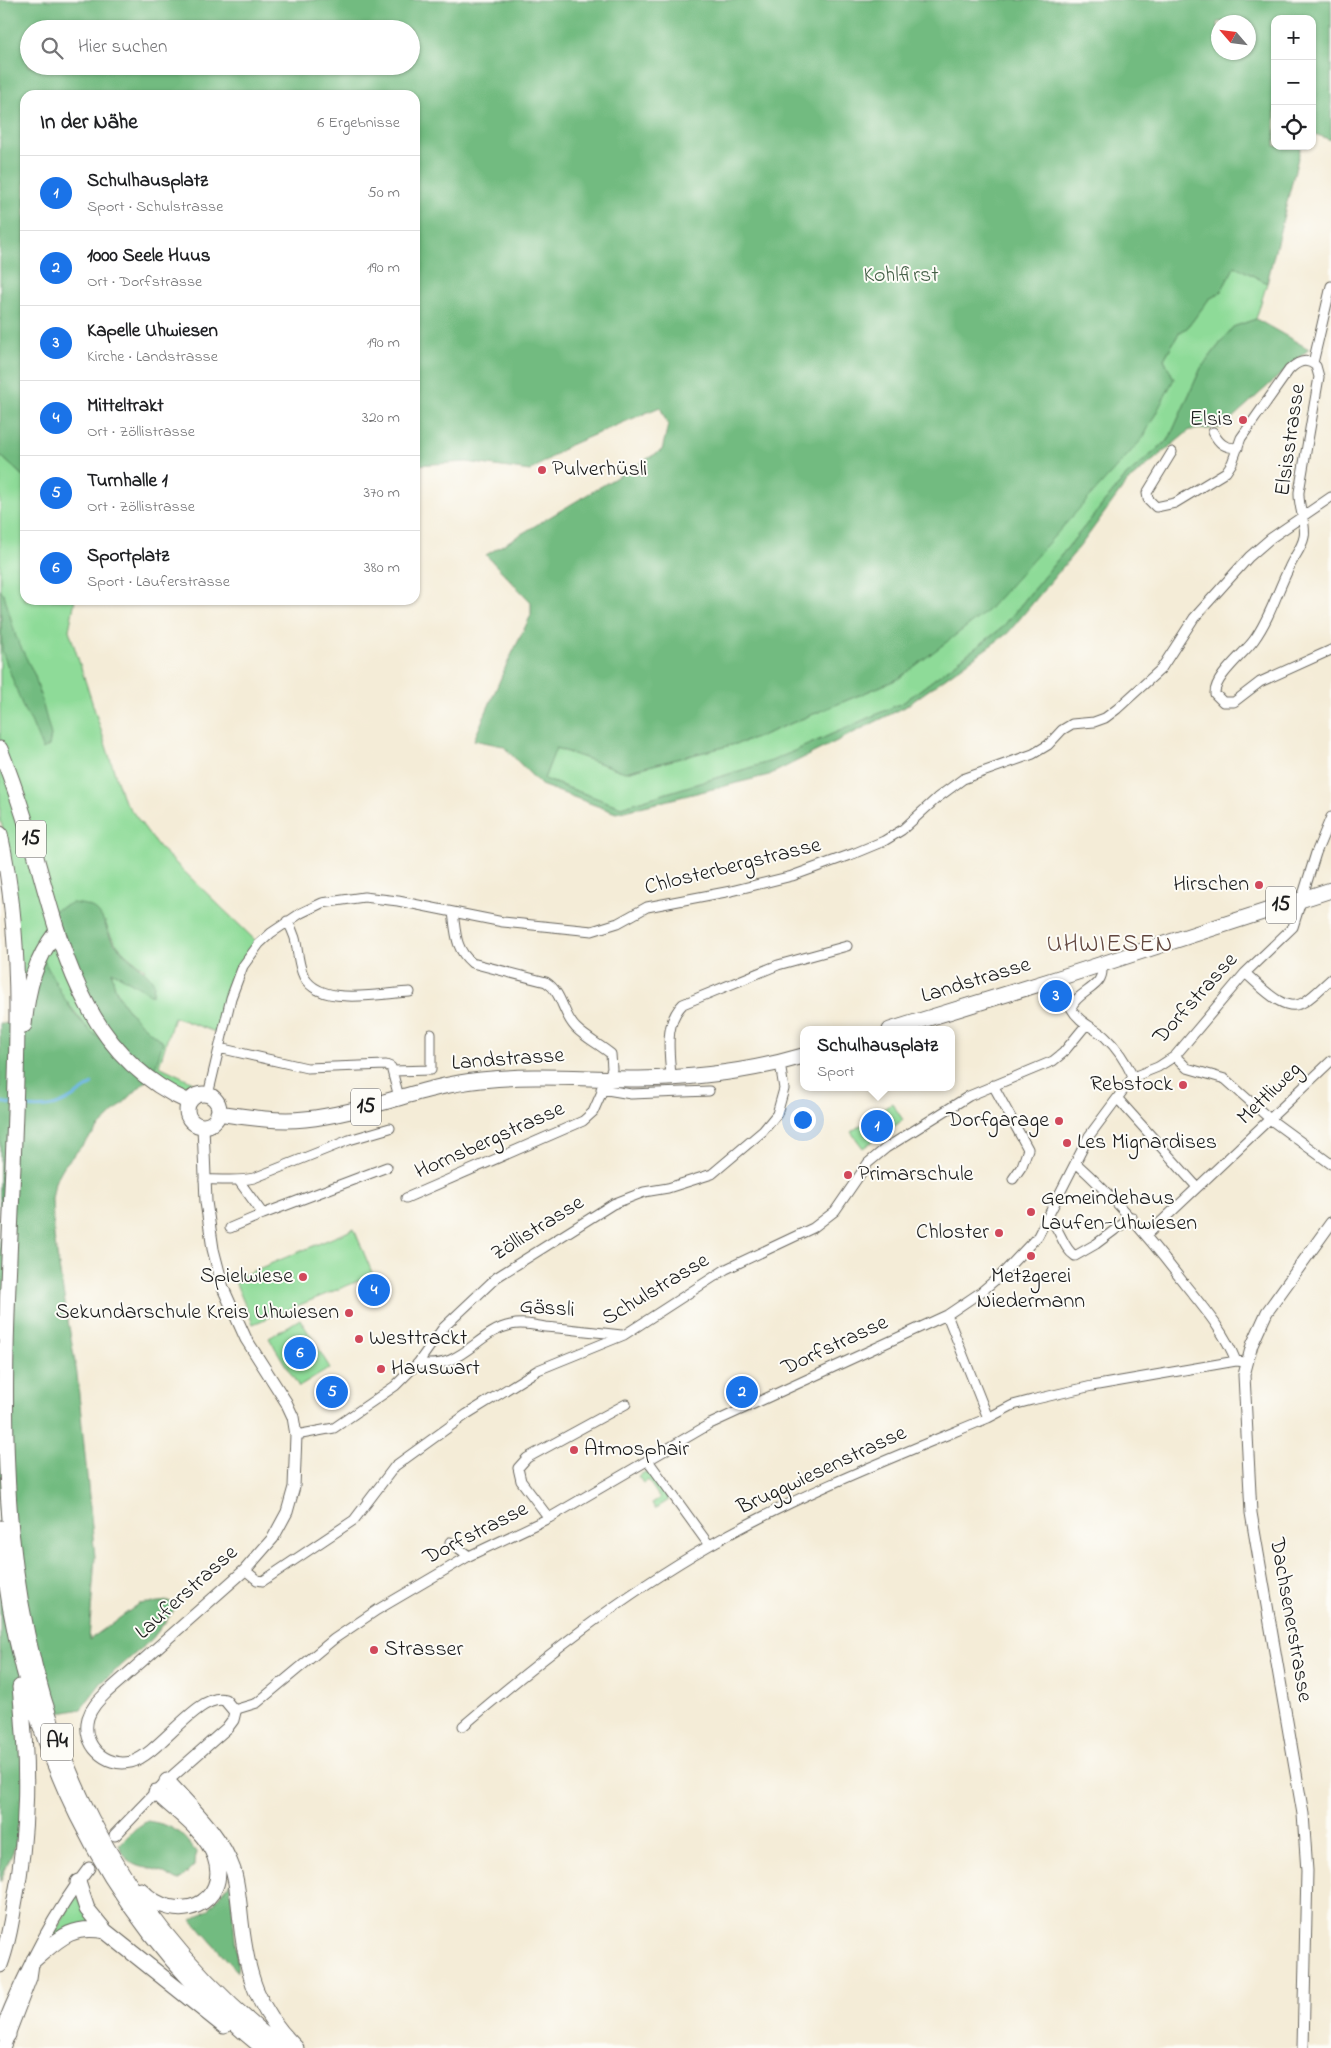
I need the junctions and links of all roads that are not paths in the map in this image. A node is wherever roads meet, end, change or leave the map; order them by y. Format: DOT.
graph roads {
  1 [pos="1331,286"];
  2 [pos="1313,363"];
  3 [pos="1213,432"];
  4 [pos="1238,448"];
  5 [pos="1172,452"];
  6 [pos="1331,497"];
  7 [pos="1302,518"];
  8 [pos="1331,650"];
  9 [pos="0,749"];
  10 [pos="1331,816"];
  11 [pos="0,834"];
  12 [pos="0,877"];
  13 [pos="1331,890"];
  14 [pos="1302,898"];
  15 [pos="453,912"];
  16 [pos="287,921"];
  17 [pos="53,937"];
  18 [pos="847,946"];
  19 [pos="1101,964"];
  20 [pos="1245,973"];
  21 [pos="1331,979"];
  22 [pos="410,992"];
  23 [pos="1086,1025"];
  24 [pos="903,1026"];
  25 [pos="431,1034"];
  26 [pos="219,1048"];
  27 [pos="1175,1056"];
  28 [pos="800,1057"];
  29 [pos="1331,1061"];
  30 [pos="780,1063"];
  31 [pos="14,1068"];
  32 [pos="393,1072"];
  33 [pos="1133,1077"];
  34 [pos="671,1078"];
  35 [pos="604,1084"];
  36 [pos="993,1085"];
  37 [pos="709,1091"];
  38 [pos="208,1095"];
  39 [pos="399,1097"];
  40 [pos="1118,1099"];
  41 [pos="188,1102"];
  42 [pos="218,1113"];
  43 [pos="1271,1120"];
  44 [pos="203,1126"];
  45 [pos="390,1128"];
  46 [pos="9,1138"];
  47 [pos="1076,1163"];
  48 [pos="1331,1164"];
  49 [pos="387,1167"];
  50 [pos="1013,1179"];
  51 [pos="204,1180"];
  52 [pos="239,1181"];
  53 [pos="1198,1187"];
  54 [pos="406,1198"];
  55 [pos="263,1214"];
  56 [pos="1048,1218"];
  57 [pos="1132,1218"];
  58 [pos="1331,1223"];
  59 [pos="230,1228"];
  60 [pos="1147,1235"];
  61 [pos="0,1240"];
  62 [pos="948,1315"];
  63 [pos="624,1335"];
  64 [pos="1241,1361"];
  65 [pos="418,1362"];
  66 [pos="626,1404"];
  67 [pos="988,1418"];
  68 [pos="296,1435"];
  69 [pos="649,1462"];
  70 [pos="549,1518"];
  71 [pos="0,1528"];
  72 [pos="450,1542"];
  73 [pos="709,1545"];
  74 [pos="469,1556"];
  75 [pos="246,1570"];
  76 [pos="13,1626"];
  77 [pos="234,1710"];
  78 [pos="463,1726"];
  79 [pos="167,1781"];
  80 [pos="156,1792"];
  81 [pos="115,1835"];
  82 [pos="115,1861"];
  83 [pos="89,1868"];
  84 [pos="78,1882"];
  85 [pos="105,1931"];
  86 [pos="34,1960"];
  87 [pos="0,1965"];
  88 [pos="3,2037"];
  89 [pos="254,2048"];
  90 [pos="263,2048"];
  91 [pos="281,2048"];
  92 [pos="296,2048"];
  93 [pos="1303,2048"];
  1 -- 2 [label="street"];
  2 -- 4 [label="street, Elsisstrasse"];
  2 -- 7 [label="street, Elsisstrasse"];
  3 -- 4 [label="street"];
  4 -- 5 [label="street, Elsisstrasse"];
  6 -- 7 [label="street, Chlosterbergstrasse"];
  7 -- 8 [label="street, Elsisstrasse"];
  7 -- 15 [label="street, Chlosterbergstrasse"];
  9 -- 17 [label="main road, 15"];
  10 -- 14 [label="street, Dorfstrasse"];
  11 -- 31 [label="main road, A4"];
  12 -- 31 [label="main road, A4"];
  13 -- 14 [label="main road, Landstrasse / 15"];
  14 -- 19 [label="main road, Landstrasse / 15"];
  14 -- 20 [label="street, Dorfstrasse"];
  15 -- 16 [label="street, Chlosterbergstrasse"];
  15 -- 35 [label="street, Hornsbergstrasse"];
  16 -- 22 [label="street"];
  16 -- 26 [label="street, Chlosterbergstrasse"];
  17 -- 31 [label="main road"];
  17 -- 41 [label="main road, 15"];
  18 -- 34 [label="street"];
  19 -- 23 [label="street"];
  19 -- 24 [label="main road, Landstrasse / 15"];
  20 -- 21 [label="street"];
  20 -- 27 [label="street, Dorfstrasse"];
  23 -- 33 [label="street"];
  23 -- 36 [label="street, Schulstrasse"];
  25 -- 32 [label="street"];
  26 -- 32 [label="street"];
  26 -- 38 [label="street, Chlosterbergstrasse"];
  27 -- 33 [label="street, Dorfstrasse"];
  27 -- 43 [label="street"];
  28 -- 30 [label="main road, Landstrasse / 15"];
  29 -- 43 [label="street, Mettliweg"];
  30 -- 34 [label="main road, Landstrasse / 15"];
  30 -- 65 [label="street, Zöllistrasse"];
  31 -- 46 [label="main road, A4"];
  31 -- 46 [label="main road, A4"];
  32 -- 39 [label="street"];
  33 -- 40 [label="street, Dorfstrasse"];
  34 -- 35 [label="main road, Landstrasse / 15"];
  35 -- 37 [label="street"];
  35 -- 39 [label="main road, Landstrasse / 15"];
  35 -- 54 [label="street, Hornsbergstrasse"];
  36 -- 50 [label="street"];
  36 -- 63 [label="street, Schulstrasse"];
  38 -- 41 [label="main road"];
  38 -- 42 [label="main road"];
  39 -- 42 [label="main road, Landstrasse / 15"];
  40 -- 47 [label="street, Dorfstrasse"];
  40 -- 53 [label="street"];
  41 -- 44 [label="main road"];
  42 -- 44 [label="main road"];
  43 -- 48 [label="street"];
  43 -- 53 [label="street, Mettliweg"];
  44 -- 51 [label="street, Lauferstrasse"];
  45 -- 52 [label="street"];
  46 -- 61 [label="main road, A4"];
  46 -- 82 [label="main road, A4"];
  47 -- 56 [label="street, Dorfstrasse"];
  47 -- 57 [label="street"];
  49 -- 55 [label="street"];
  51 -- 52 [label="street"];
  51 -- 68 [label="street, Lauferstrasse"];
  52 -- 55 [label="street"];
  53 -- 60 [label="street, Mettliweg"];
  55 -- 59 [label="street"];
  56 -- 57 [label="street"];
  56 -- 62 [label="street, Dorfstrasse"];
  57 -- 60 [label="street"];
  58 -- 64 [label="street, Dachsenerstrasse"];
  60 -- 64 [label="street"];
  62 -- 67 [label="street"];
  62 -- 69 [label="street, Dorfstrasse"];
  63 -- 65 [label="street, Gässli"];
  63 -- 75 [label="street, Schulstrasse"];
  64 -- 67 [label="street, Bruggwiesenstrasse"];
  64 -- 93 [label="street, Dachsenerstrasse"];
  65 -- 68 [label="street, Zöllistrasse"];
  66 -- 70 [label="street"];
  67 -- 73 [label="street, Bruggwiesenstrasse"];
  68 -- 75 [label="street, Lauferstrasse"];
  69 -- 70 [label="street, Dorfstrasse"];
  69 -- 73 [label="street"];
  70 -- 74 [label="street, Dorfstrasse"];
  71 -- 76 [label="main road, A4"];
  72 -- 74 [label="street"];
  73 -- 78 [label="street, Bruggwiesenstrasse"];
  74 -- 77 [label="street, Dorfstrasse"];
  75 -- 77 [label="street, Lauferstrasse"];
  76 -- 87 [label="main road"];
  76 -- 90 [label="main road, A4"];
  77 -- 79 [label="street"];
  79 -- 80 [label="street"];
  79 -- 92 [label="main road"];
  80 -- 81 [label="street"];
  80 -- 82 [label="main road, A4"];
  82 -- 91 [label="main road, A4"];
  83 -- 84 [label="street"];
  84 -- 85 [label="main road"];
  84 -- 86 [label="street"];
  85 -- 86 [label="main road"];
  85 -- 89 [label="main road"];
  86 -- 88 [label="street"];
}
